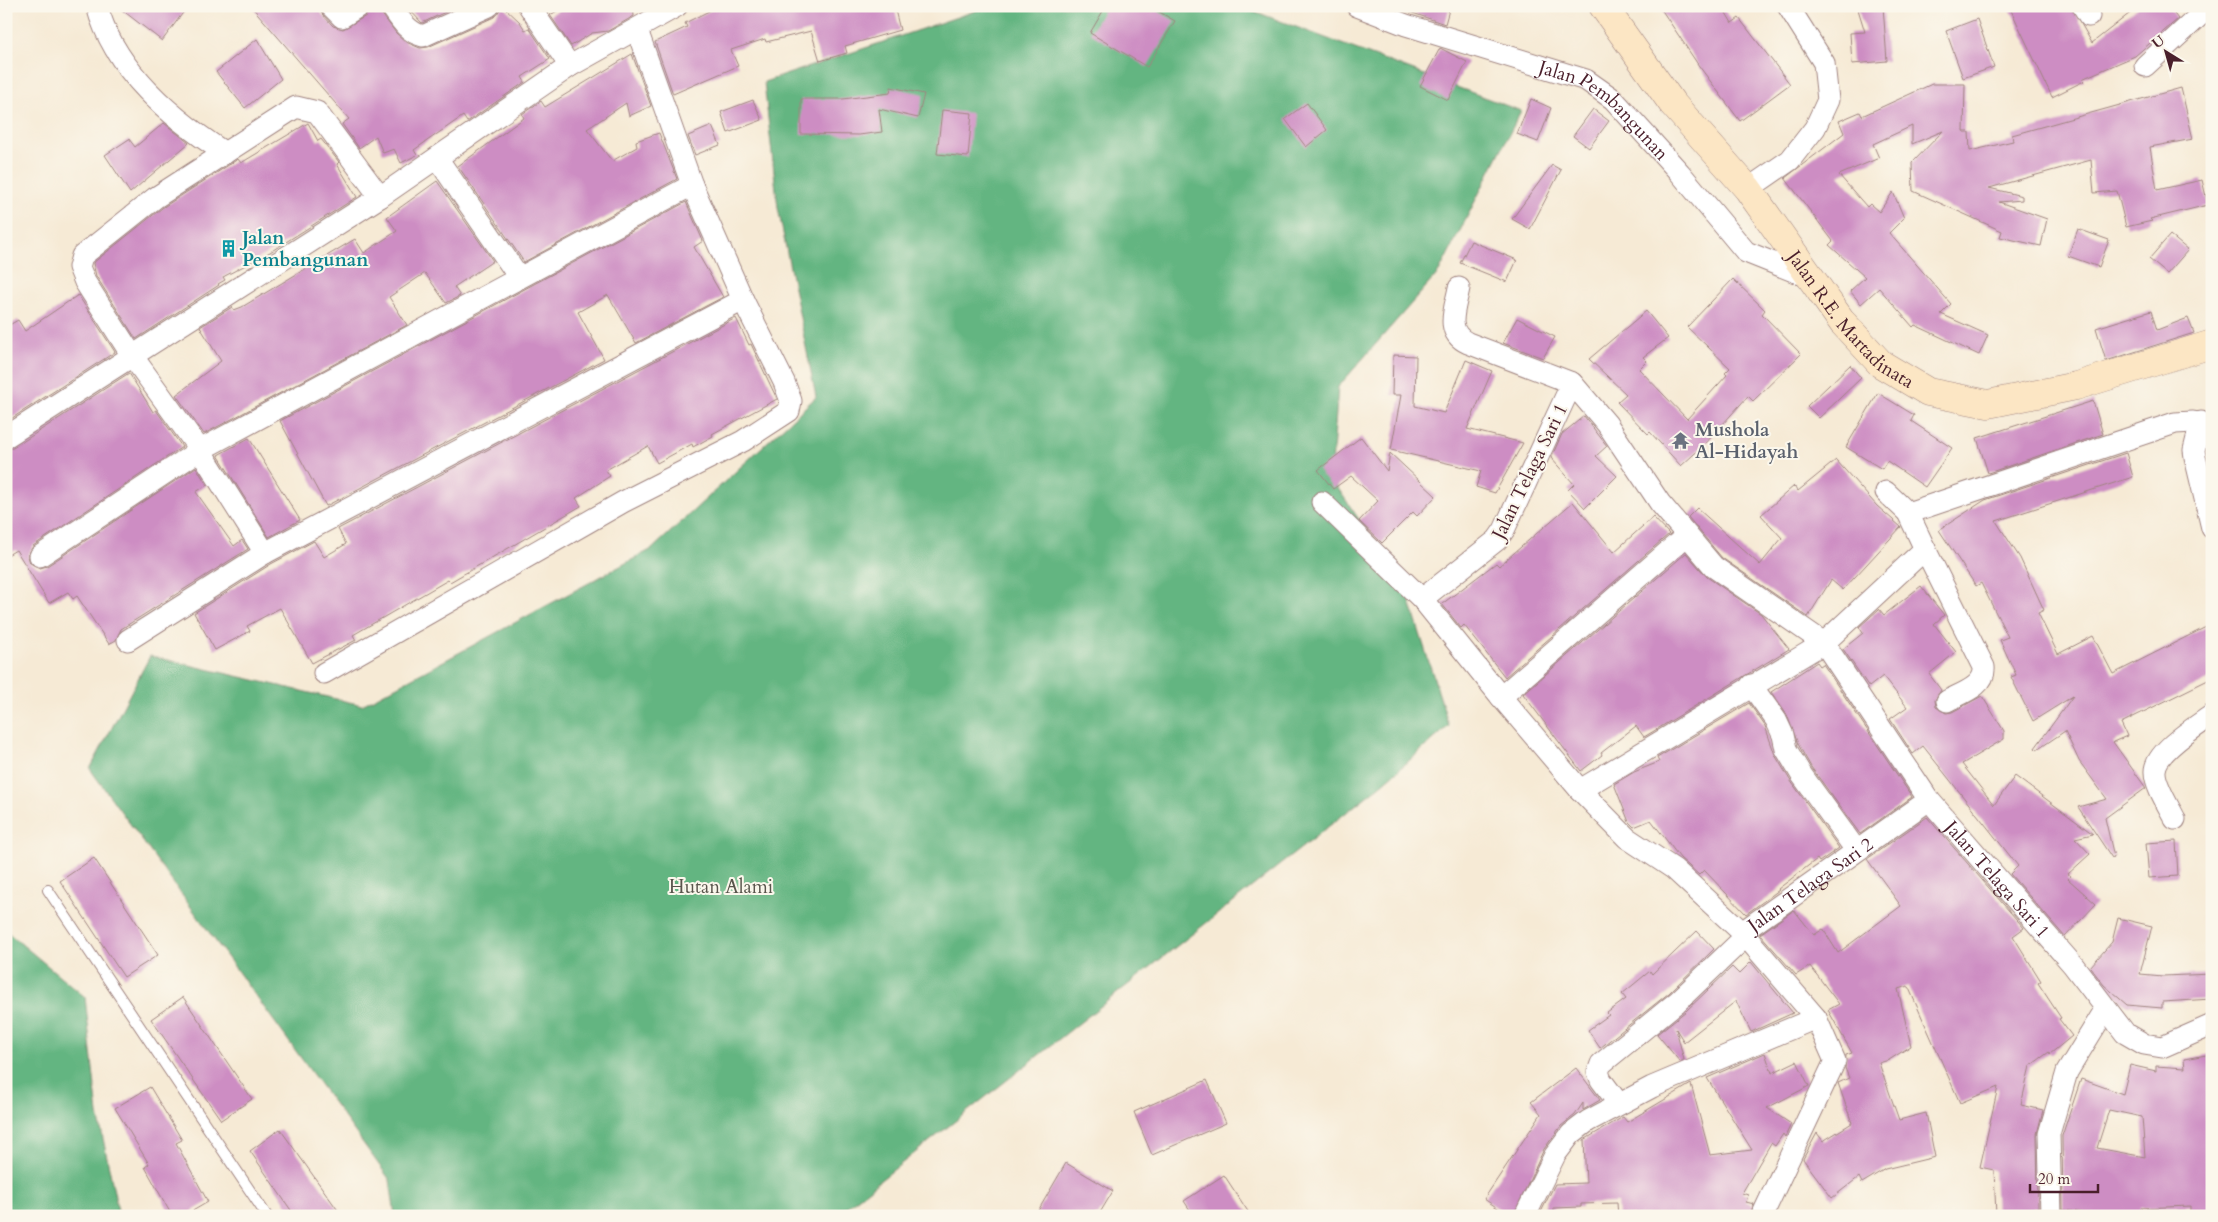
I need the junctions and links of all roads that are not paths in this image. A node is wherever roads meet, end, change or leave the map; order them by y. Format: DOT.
graph roads {
  1 [pos="97,6"];
  2 [pos="331,6"];
  3 [pos="359,6"];
  4 [pos="391,6"];
  5 [pos="490,6"];
  6 [pos="529,6"];
  7 [pos="677,6"];
  8 [pos="1357,6"];
  9 [pos="1603,6"];
  10 [pos="1788,6"];
  11 [pos="2210,6"];
  12 [pos="637,30"];
  13 [pos="570,66"];
  14 [pos="2145,66"];
  15 [pos="225,153"];
  16 [pos="437,158"];
  17 [pos="692,186"];
  18 [pos="1748,188"];
  19 [pos="380,197"];
  20 [pos="519,277"];
  21 [pos="1811,278"];
  22 [pos="1459,288"];
  23 [pos="742,300"];
  24 [pos="2212,344"];
  25 [pos="133,357"];
  26 [pos="1572,383"];
  27 [pos="2206,424"];
  28 [pos="6,438"];
  29 [pos="200,450"];
  30 [pos="1886,492"];
  31 [pos="1322,502"];
  32 [pos="1908,514"];
  33 [pos="2212,528"];
  34 [pos="1687,535"];
  35 [pos="1925,549"];
  36 [pos="265,553"];
  37 [pos="40,556"];
  38 [pos="1422,598"];
  39 [pos="128,640"];
  40 [pos="1824,643"];
  41 [pos="324,673"];
  42 [pos="1751,685"];
  43 [pos="1500,696"];
  44 [pos="1947,701"];
  45 [pos="2212,715"];
  46 [pos="1580,790"];
  47 [pos="1929,800"];
  48 [pos="2175,819"];
  49 [pos="1856,850"];
  50 [pos="48,890"];
  51 [pos="1743,934"];
  52 [pos="2105,1010"];
  53 [pos="1816,1018"];
  54 [pos="2212,1025"];
  55 [pos="1619,1104"];
  56 [pos="267,1216"];
  57 [pos="1525,1216"];
  58 [pos="1762,1216"];
  59 [pos="2051,1216"];
  1 -- 15 [label="street"];
  2 -- 3 [label="street"];
  4 -- 5 [label="street"];
  6 -- 13 [label="street"];
  7 -- 12 [label="street"];
  8 -- 21 [label="street, Jalan Pembangunan"];
  9 -- 18 [label="street, Jalan R.E. Martadinata"];
  10 -- 18 [label="street"];
  11 -- 14 [label="street"];
  12 -- 13 [label="street"];
  12 -- 17 [label="street"];
  13 -- 16 [label="street"];
  15 -- 19 [label="street"];
  15 -- 25 [label="street"];
  16 -- 19 [label="street"];
  16 -- 20 [label="street"];
  17 -- 20 [label="street"];
  17 -- 23 [label="street"];
  18 -- 21 [label="street, Jalan R.E. Martadinata"];
  19 -- 25 [label="street"];
  20 -- 29 [label="street"];
  21 -- 24 [label="street, Jalan R.E. Martadinata"];
  22 -- 26 [label="street"];
  23 -- 36 [label="street"];
  23 -- 41 [label="street"];
  25 -- 28 [label="street"];
  25 -- 29 [label="street"];
  26 -- 34 [label="street, Jalan Telaga Sari 1"];
  26 -- 38 [label="street, Jalan Telaga Sari 1"];
  27 -- 32 [label="street"];
  27 -- 33 [label="street"];
  29 -- 36 [label="street"];
  29 -- 37 [label="street"];
  30 -- 32 [label="street"];
  31 -- 38 [label="street"];
  32 -- 35 [label="street"];
  34 -- 40 [label="street, Jalan Telaga Sari 1"];
  34 -- 43 [label="street"];
  35 -- 40 [label="street"];
  35 -- 44 [label="street"];
  36 -- 39 [label="street"];
  38 -- 43 [label="street"];
  40 -- 42 [label="street"];
  40 -- 47 [label="street, Jalan Telaga Sari 1"];
  42 -- 46 [label="street"];
  42 -- 49 [label="street"];
  43 -- 46 [label="street"];
  45 -- 48 [label="street"];
  46 -- 51 [label="street"];
  47 -- 49 [label="street, Jalan Telaga Sari 2"];
  47 -- 52 [label="street, Jalan Telaga Sari 1"];
  49 -- 51 [label="street, Jalan Telaga Sari 2"];
  50 -- 56 [label="lane"];
  51 -- 53 [label="street, Jalan Telaga Sari 2"];
  51 -- 55 [label="street"];
  52 -- 54 [label="street, Jalan Telaga Sari 1"];
  52 -- 59 [label="street"];
  53 -- 55 [label="street"];
  53 -- 58 [label="street, Jalan Telaga Sari 2"];
  55 -- 57 [label="street"];
}
